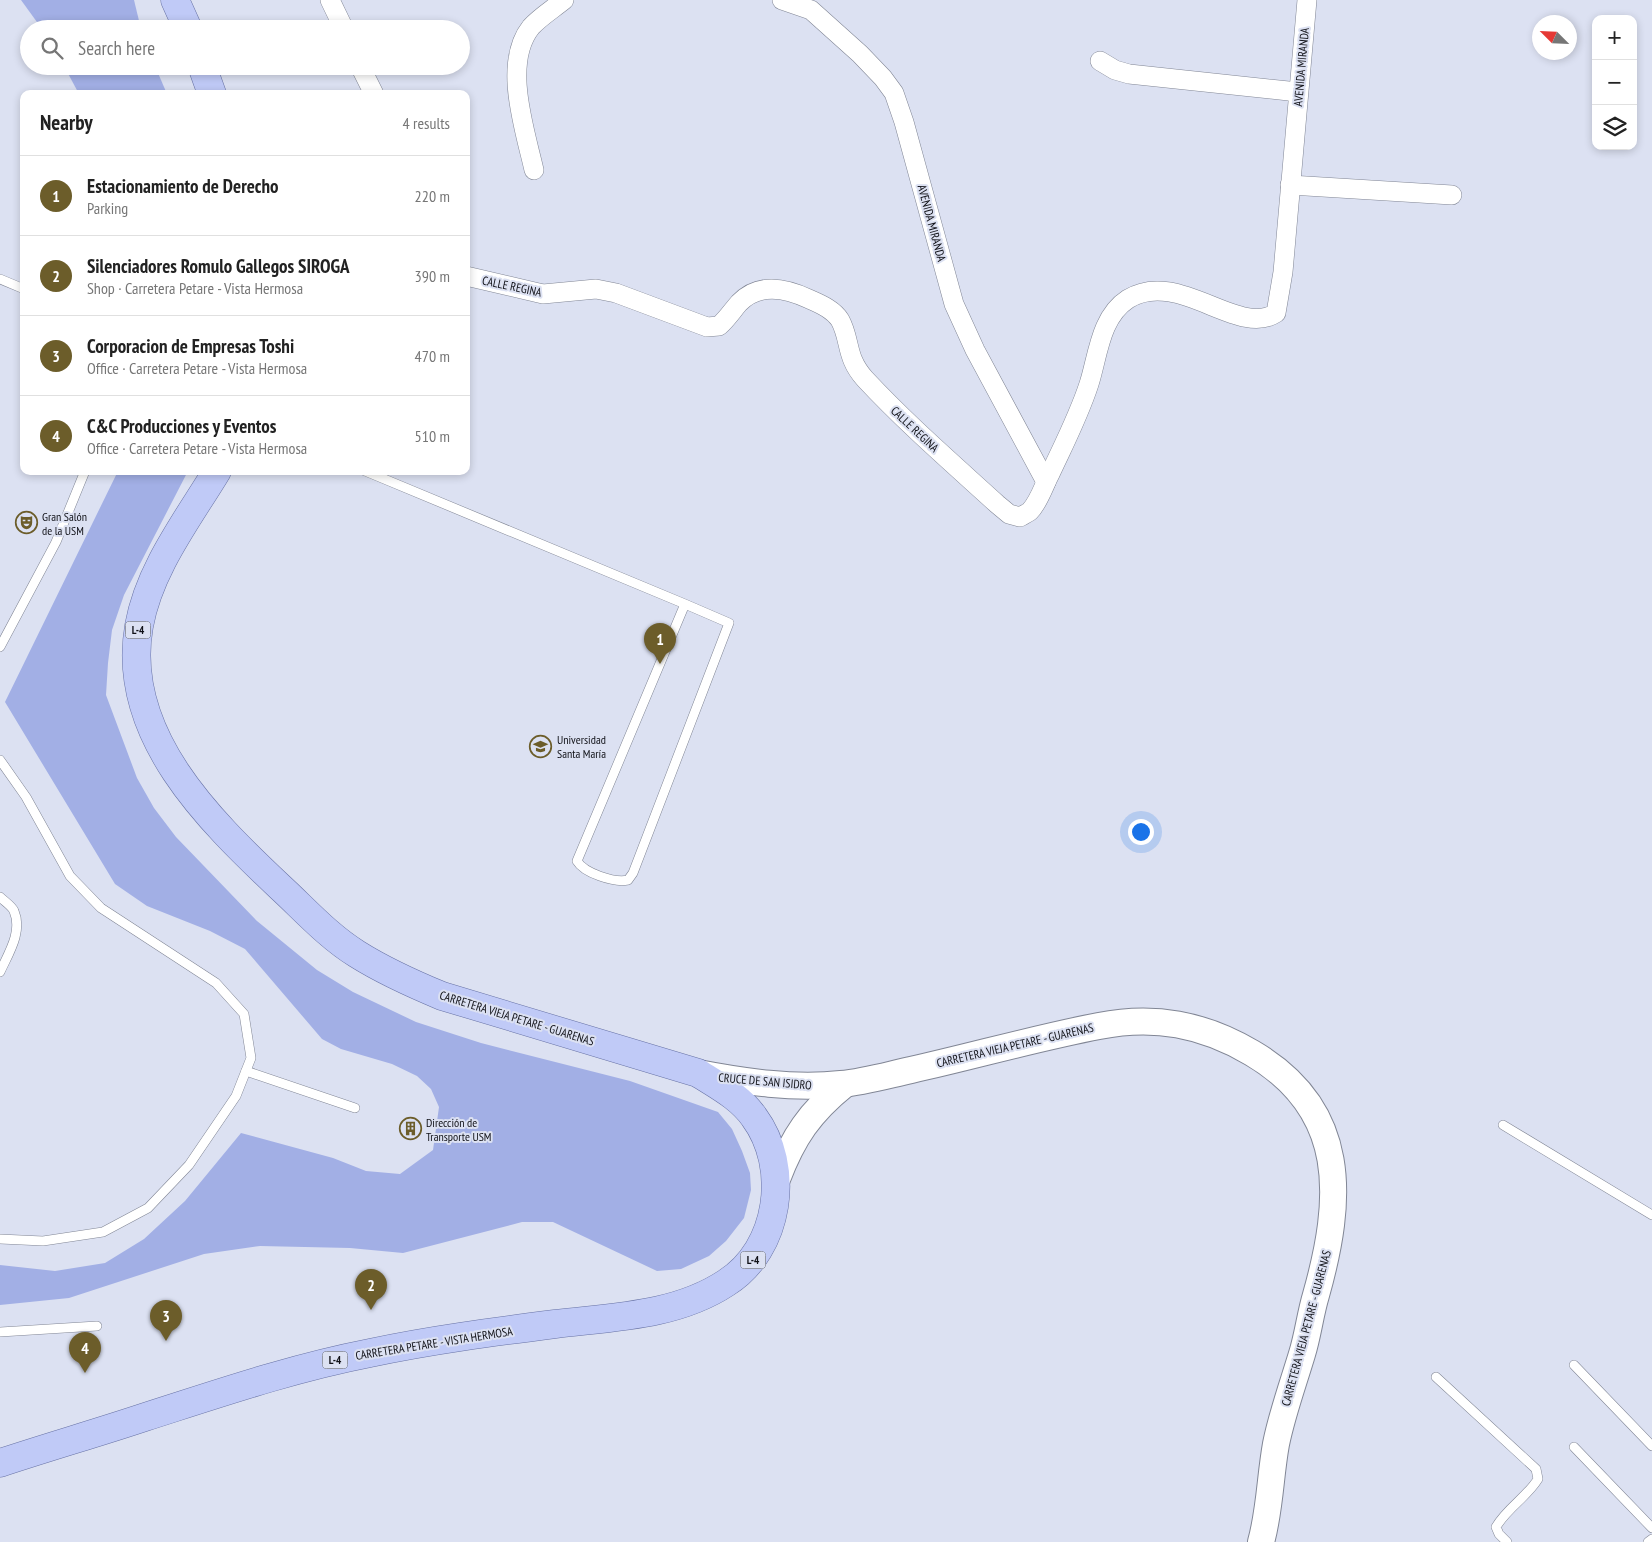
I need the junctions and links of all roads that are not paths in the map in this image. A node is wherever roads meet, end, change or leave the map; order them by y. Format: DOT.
graph roads {
  1 [pos="175,0"];
  2 [pos="330,0"];
  3 [pos="564,0"];
  4 [pos="782,0"];
  5 [pos="1307,0"];
  6 [pos="184,20"];
  7 [pos="340,20"];
  8 [pos="1100,61"];
  9 [pos="205,75"];
  10 [pos="364,75"];
  11 [pos="211,90"];
  12 [pos="372,90"];
  13 [pos="1298,92"];
  14 [pos="534,170"];
  15 [pos="1290,185"];
  16 [pos="1452,195"];
  17 [pos="470,277"];
  18 [pos="0,279"];
  19 [pos="20,287"];
  20 [pos="1276,313"];
  21 [pos="83,475"];
  22 [pos="215,475"];
  23 [pos="375,475"];
  24 [pos="1046,482"];
  25 [pos="685,604"];
  26 [pos="0,648"];
  27 [pos="0,760"];
  28 [pos="0,897"];
  29 [pos="0,972"];
  30 [pos="246,1072"];
  31 [pos="698,1073"];
  32 [pos="845,1084"];
  33 [pos="355,1108"];
  34 [pos="1503,1125"];
  35 [pos="777,1179"];
  36 [pos="1652,1215"];
  37 [pos="0,1240"];
  38 [pos="97,1326"];
  39 [pos="0,1332"];
  40 [pos="1574,1365"];
  41 [pos="1436,1377"];
  42 [pos="1652,1446"];
  43 [pos="1574,1447"];
  44 [pos="0,1462"];
  45 [pos="1652,1528"];
  46 [pos="1652,1538"];
  47 [pos="1261,1542"];
  48 [pos="1506,1542"];
  49 [pos="1648,1542"];
  1 -- 6 [label="main road"];
  2 -- 7 [label="street"];
  3 -- 14 [label="street"];
  4 -- 24 [label="street, AVENIDA MIRANDA"];
  5 -- 13 [label="street, AVENIDA MIRANDA"];
  8 -- 13 [label="street"];
  9 -- 11 [label="main road"];
  10 -- 12 [label="street"];
  13 -- 15 [label="street, AVENIDA MIRANDA"];
  15 -- 16 [label="street"];
  15 -- 20 [label="street, AVENIDA MIRANDA"];
  17 -- 24 [label="street, CALLE REGINA"];
  18 -- 19 [label="lane"];
  20 -- 24 [label="street, CALLE REGINA"];
  21 -- 26 [label="lane"];
  22 -- 31 [label="main road, CARRETERA VIEJA PETARE - GUARENAS / L-4"];
  23 -- 25 [label="lane"];
  25 -- 25 [label="lane"];
  27 -- 30 [label="lane"];
  28 -- 29 [label="lane"];
  30 -- 33 [label="lane"];
  30 -- 37 [label="lane"];
  31 -- 32 [label="main road, CRUCE DE SAN ISIDRO"];
  31 -- 35 [label="main road, CRUCE DE SAN ISIDRO / L-4"];
  32 -- 35 [label="main road, CRUCE DE SAN ISIDRO"];
  32 -- 47 [label="main road, CARRETERA VIEJA PETARE - GUARENAS"];
  34 -- 36 [label="lane"];
  35 -- 44 [label="main road, CARRETERA PETARE - VISTA HERMOSA / L-4"];
  38 -- 39 [label="lane"];
  40 -- 42 [label="lane"];
  41 -- 48 [label="lane"];
  43 -- 45 [label="lane"];
  46 -- 49 [label="lane"];
}
